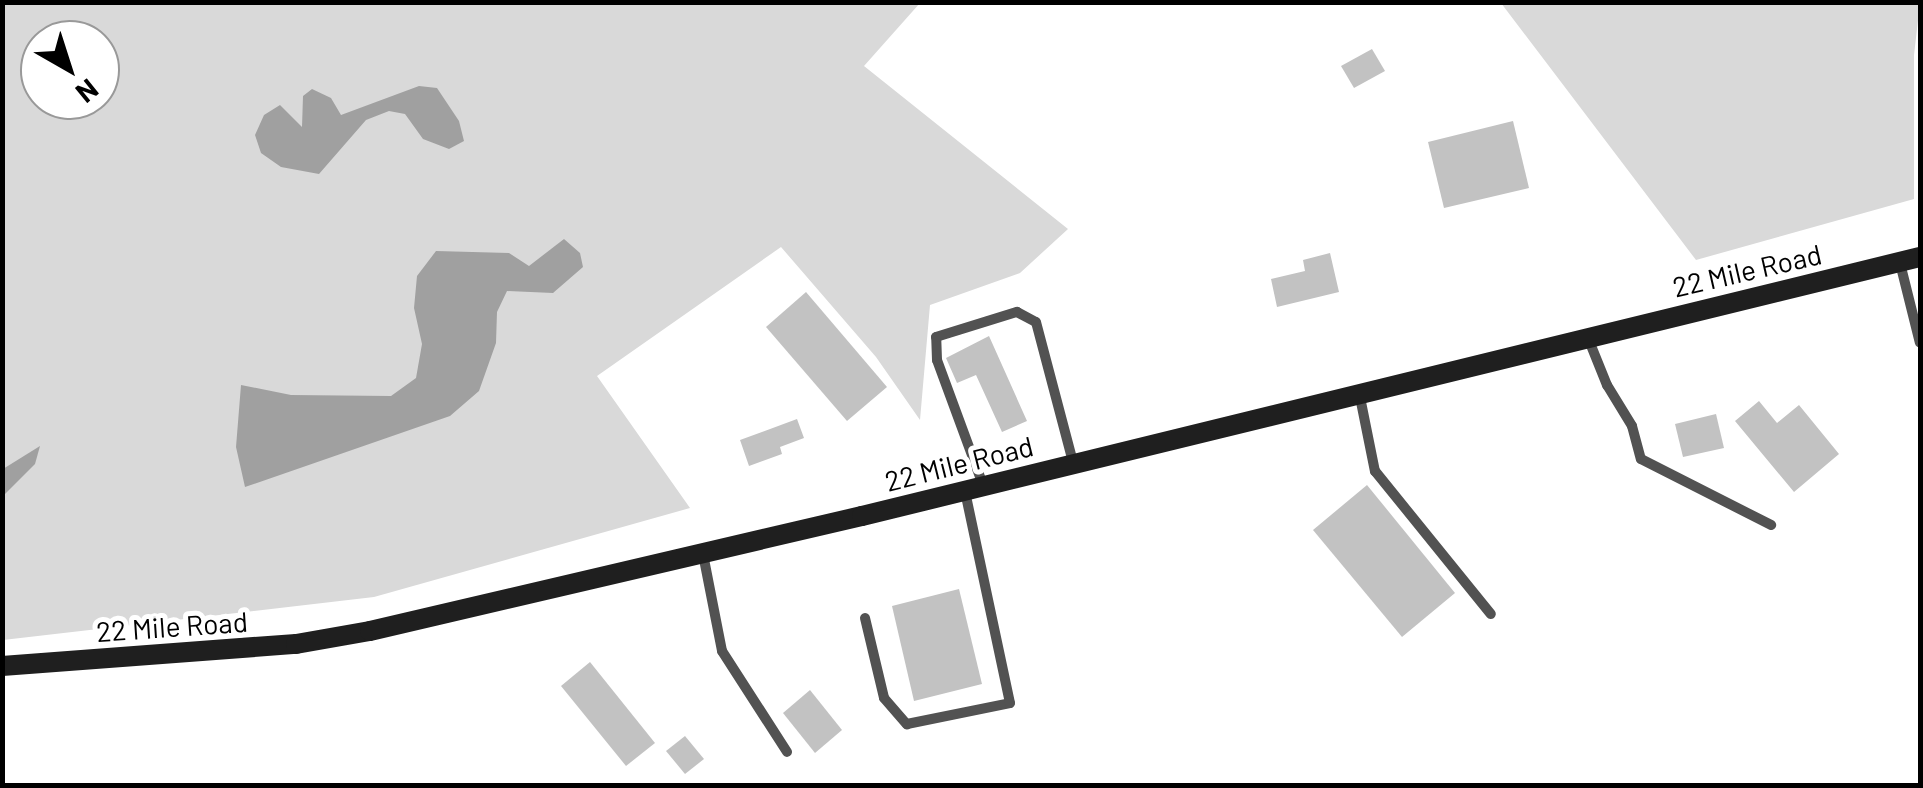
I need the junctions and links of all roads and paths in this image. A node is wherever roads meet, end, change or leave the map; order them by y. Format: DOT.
graph roads {
  1 [pos="1910,259"];
  2 [pos="1587,336"];
  3 [pos="1920,342"];
  4 [pos="1359,391"];
  5 [pos="1073,462"];
  6 [pos="974,487"];
  7 [pos="1771,525"];
  8 [pos="703,553"];
  9 [pos="1491,614"];
  10 [pos="865,618"];
  11 [pos="2,666"];
  12 [pos="787,752"];
  1 -- 2 [label="street, 22 Mile Road"];
  1 -- 3 [label="lane"];
  2 -- 4 [label="street, 22 Mile Road"];
  2 -- 7 [label="lane"];
  4 -- 5 [label="street, 22 Mile Road"];
  4 -- 9 [label="lane"];
  5 -- 6 [label="street, 22 Mile Road"];
  5 -- 6 [label="lane"];
  6 -- 8 [label="street, 22 Mile Road"];
  6 -- 10 [label="lane"];
  8 -- 11 [label="street, 22 Mile Road"];
  8 -- 12 [label="lane"];
}
